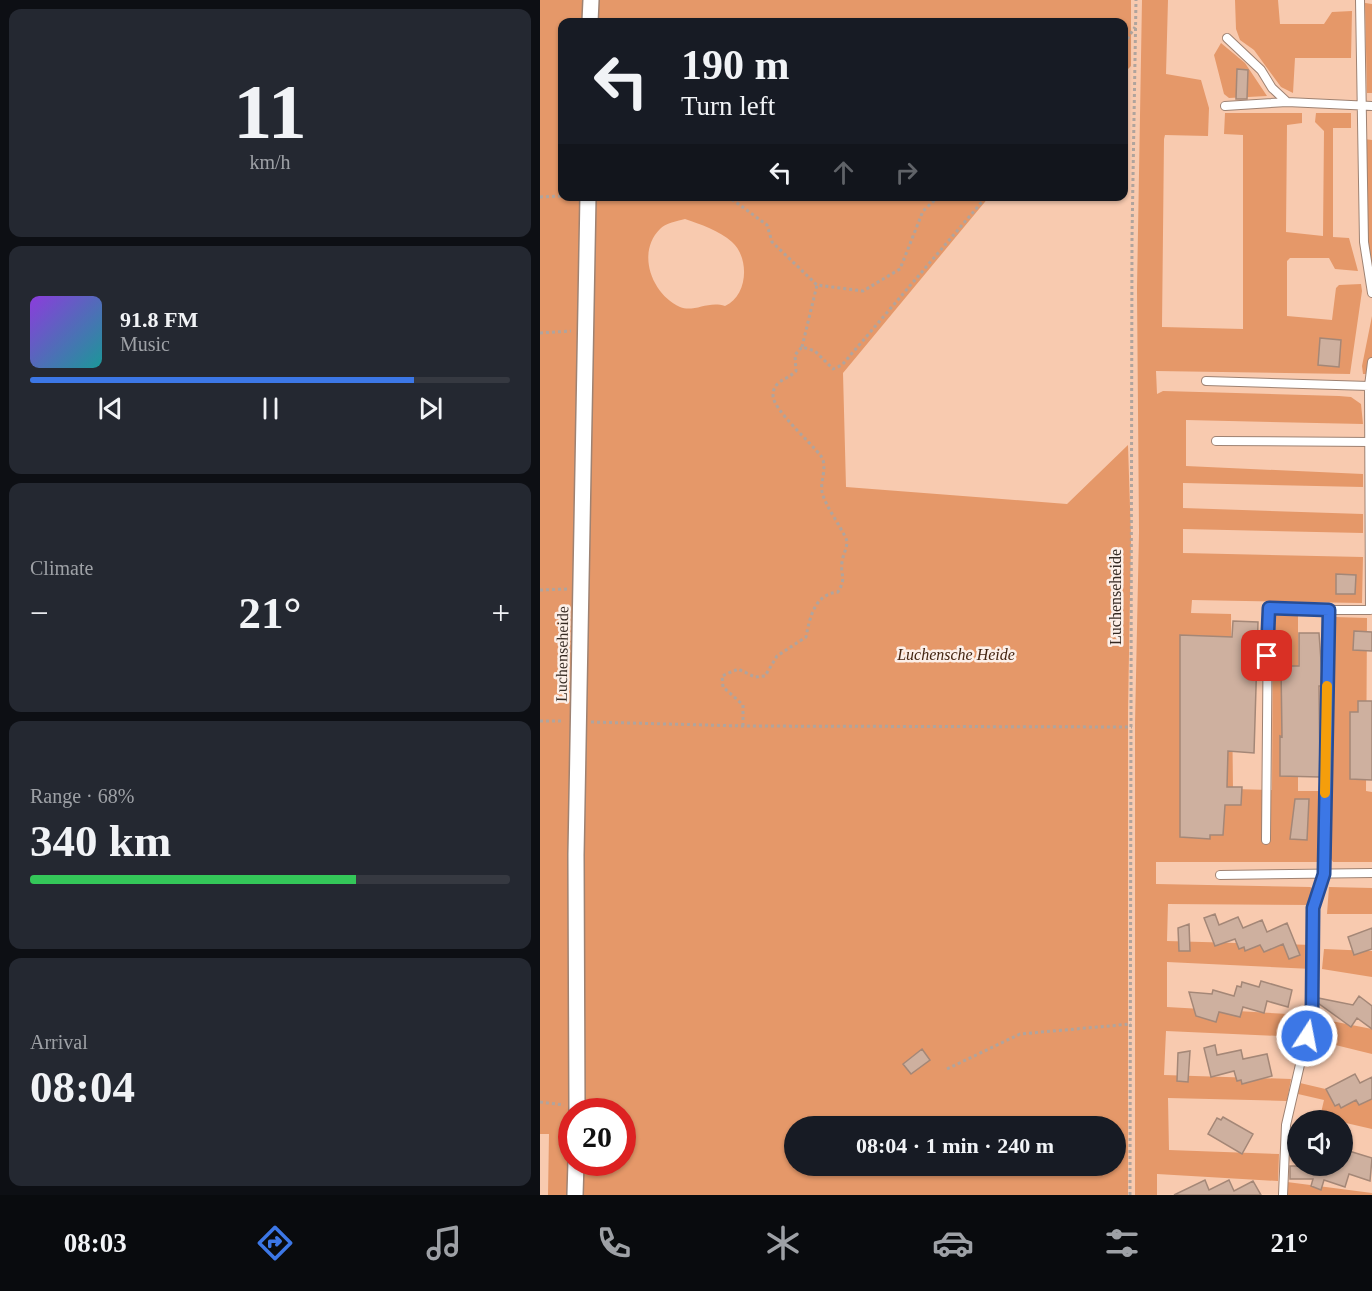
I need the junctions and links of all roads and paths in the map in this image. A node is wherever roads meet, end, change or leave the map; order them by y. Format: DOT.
graph roads {
  1 [pos="591,0"];
  2 [pos="1136,0"];
  3 [pos="1360,0"];
  4 [pos="590,18"];
  5 [pos="1136,25"];
  6 [pos="1128,38"];
  7 [pos="1227,38"];
  8 [pos="1287,102"];
  9 [pos="1360,105"];
  10 [pos="1225,106"];
  11 [pos="1372,106"];
  12 [pos="558,196"];
  13 [pos="540,197"];
  14 [pos="588,201"];
  15 [pos="734,201"];
  16 [pos="934,201"];
  17 [pos="983,201"];
  18 [pos="817,285"];
  19 [pos="1372,293"];
  20 [pos="585,330"];
  21 [pos="540,333"];
  22 [pos="802,347"];
  23 [pos="1372,362"];
  24 [pos="1206,381"];
  25 [pos="1369,386"];
  26 [pos="1371,397"];
  27 [pos="1216,441"];
  28 [pos="1370,442"];
  29 [pos="1371,579"];
  30 [pos="581,589"];
  31 [pos="540,590"];
  32 [pos="1329,610"];
  33 [pos="1371,610"];
  34 [pos="540,721"];
  35 [pos="578,722"];
  36 [pos="743,726"];
  37 [pos="1132,727"];
  38 [pos="1266,840"];
  39 [pos="1372,873"];
  40 [pos="1324,874"];
  41 [pos="1220,875"];
  42 [pos="1131,1024"];
  43 [pos="947,1070"];
  44 [pos="577,1098"];
  45 [pos="540,1102"];
  46 [pos="558,1104"];
  47 [pos="576,1176"];
  48 [pos="575,1195"];
  49 [pos="1130,1195"];
  50 [pos="1283,1195"];
  1 -- 4 [label="street"];
  2 -- 5 [label="path, Luchenseheide"];
  3 -- 9 [label="lane"];
  5 -- 6 [label="path"];
  5 -- 37 [label="path, Luchenseheide"];
  7 -- 8 [label="lane"];
  8 -- 9 [label="lane"];
  8 -- 10 [label="lane"];
  9 -- 11 [label="lane"];
  9 -- 19 [label="lane"];
  12 -- 13 [label="path"];
  14 -- 20 [label="street, Luchenseheide"];
  15 -- 18 [label="path"];
  16 -- 18 [label="path"];
  17 -- 22 [label="path"];
  18 -- 22 [label="path"];
  20 -- 21 [label="path"];
  20 -- 30 [label="street, Luchenseheide"];
  22 -- 36 [label="path"];
  23 -- 25 [label="lane"];
  24 -- 25 [label="lane"];
  25 -- 26 [label="lane"];
  26 -- 28 [label="lane"];
  27 -- 28 [label="lane"];
  28 -- 29 [label="lane"];
  29 -- 33 [label="lane"];
  30 -- 31 [label="path"];
  30 -- 35 [label="street, Luchenseheide"];
  32 -- 33 [label="lane"];
  32 -- 38 [label="lane"];
  32 -- 40 [label="lane"];
  34 -- 35 [label="path"];
  35 -- 36 [label="path"];
  35 -- 44 [label="street, Luchenseheide"];
  36 -- 37 [label="path"];
  37 -- 42 [label="path, Luchenseheide"];
  39 -- 40 [label="lane"];
  40 -- 41 [label="lane"];
  40 -- 50 [label="lane"];
  42 -- 43 [label="path"];
  42 -- 49 [label="path, Luchenseheide"];
  45 -- 46 [label="path"];
  47 -- 48 [label="street"];
}
